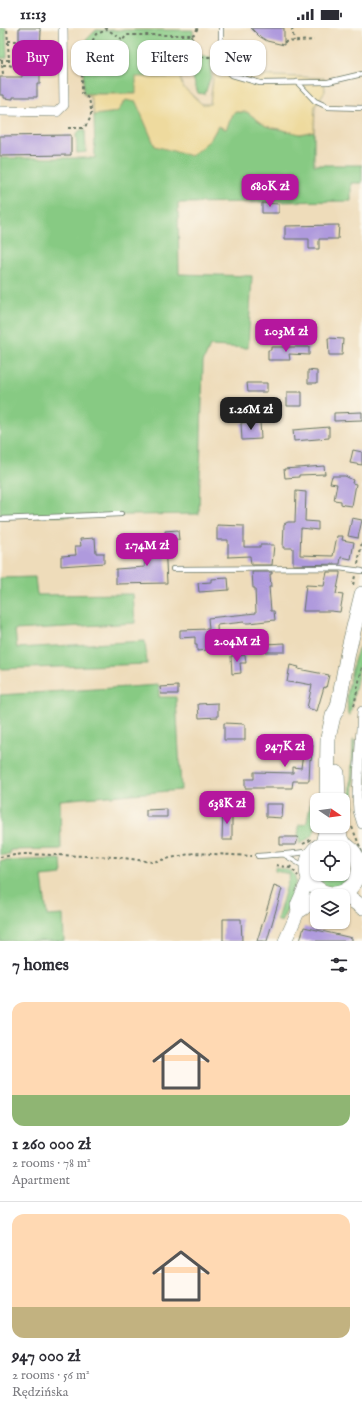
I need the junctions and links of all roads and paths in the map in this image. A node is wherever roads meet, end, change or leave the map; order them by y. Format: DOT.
graph roads {
  1 [pos="8,28"];
  2 [pos="63,28"];
  3 [pos="104,28"];
  4 [pos="198,28"];
  5 [pos="221,28"];
  6 [pos="292,28"];
  7 [pos="192,35"];
  8 [pos="122,39"];
  9 [pos="8,40"];
  10 [pos="12,40"];
  11 [pos="93,40"];
  12 [pos="314,40"];
  13 [pos="294,41"];
  14 [pos="284,42"];
  15 [pos="210,57"];
  16 [pos="1,60"];
  17 [pos="9,60"];
  18 [pos="9,64"];
  19 [pos="2,65"];
  20 [pos="12,65"];
  21 [pos="3,74"];
  22 [pos="362,74"];
  23 [pos="82,76"];
  24 [pos="298,82"];
  25 [pos="362,108"];
  26 [pos="0,111"];
  27 [pos="68,128"];
  28 [pos="121,514"];
  29 [pos="0,520"];
  30 [pos="173,569"];
  31 [pos="362,571"];
  32 [pos="362,594"];
  33 [pos="358,633"];
  34 [pos="338,707"];
  35 [pos="362,711"];
  36 [pos="360,758"];
  37 [pos="327,793"];
  38 [pos="338,793"];
  39 [pos="362,824"];
  40 [pos="350,833"];
  41 [pos="320,839"];
  42 [pos="300,845"];
  43 [pos="350,849"];
  44 [pos="362,852"];
  45 [pos="285,855"];
  46 [pos="258,856"];
  47 [pos="0,857"];
  48 [pos="276,865"];
  49 [pos="290,868"];
  50 [pos="308,873"];
  51 [pos="360,885"];
  52 [pos="317,889"];
  53 [pos="346,889"];
  54 [pos="350,898"];
  55 [pos="310,903"];
  56 [pos="362,907"];
  57 [pos="298,912"];
  58 [pos="285,941"];
  1 -- 9 [label="path"];
  2 -- 26 [label="street"];
  3 -- 8 [label="path"];
  3 -- 11 [label="path"];
  4 -- 7 [label="path"];
  5 -- 24 [label="lane"];
  6 -- 13 [label="path"];
  7 -- 8 [label="path"];
  7 -- 15 [label="path"];
  9 -- 10 [label="path"];
  9 -- 17 [label="path"];
  12 -- 13 [label="path"];
  13 -- 14 [label="path"];
  16 -- 17 [label="path"];
  16 -- 19 [label="path"];
  17 -- 18 [label="path"];
  18 -- 19 [label="path"];
  18 -- 20 [label="path"];
  19 -- 21 [label="path"];
  22 -- 24 [label="lane"];
  23 -- 27 [label="path"];
  24 -- 25 [label="lane"];
  28 -- 29 [label="lane"];
  30 -- 31 [label="lane"];
  32 -- 33 [label="main road"];
  33 -- 34 [label="main road"];
  34 -- 37 [label="main road"];
  34 -- 38 [label="main road"];
  35 -- 36 [label="street"];
  36 -- 39 [label="street"];
  40 -- 44 [label="path"];
  41 -- 42 [label="path"];
  41 -- 45 [label="lane"];
  41 -- 50 [label="main road"];
  43 -- 51 [label="main road"];
  45 -- 46 [label="lane"];
  45 -- 50 [label="lane"];
  46 -- 47 [label="path"];
  48 -- 49 [label="path"];
  50 -- 52 [label="main road"];
  50 -- 57 [label="main road"];
  51 -- 53 [label="main road"];
  54 -- 56 [label="main road"];
  55 -- 57 [label="main road"];
  57 -- 58 [label="main road"];
}
